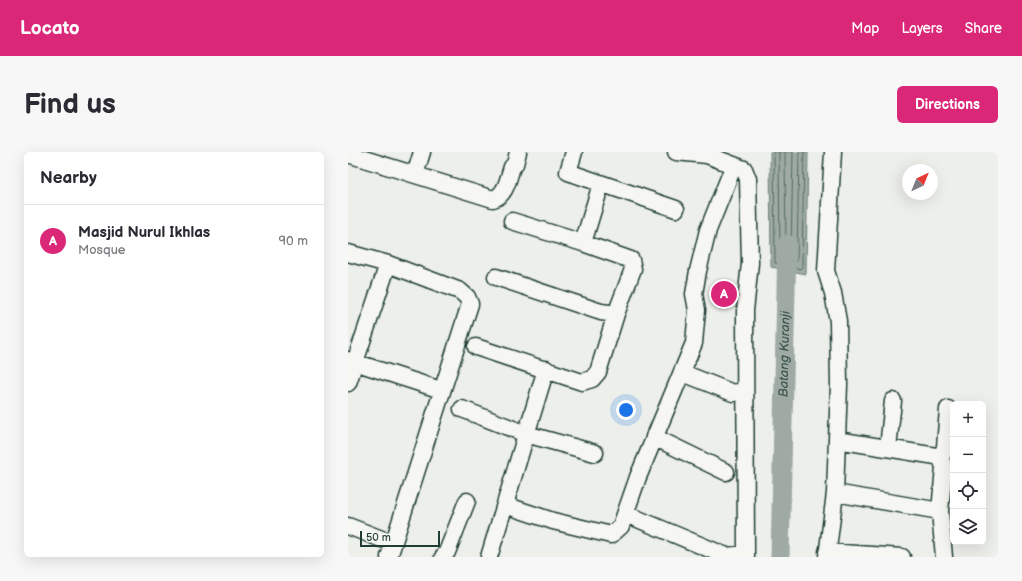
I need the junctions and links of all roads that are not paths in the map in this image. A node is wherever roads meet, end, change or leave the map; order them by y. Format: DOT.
graph roads {
  1 [pos="422,152"];
  2 [pos="518,152"];
  3 [pos="574,152"];
  4 [pos="676,152"];
  5 [pos="833,152"];
  6 [pos="348,154"];
  7 [pos="734,165"];
  8 [pos="415,175"];
  9 [pos="601,184"];
  10 [pos="676,209"];
  11 [pos="512,222"];
  12 [pos="583,243"];
  13 [pos="348,253"];
  14 [pos="388,264"];
  15 [pos="496,277"];
  16 [pos="616,314"];
  17 [pos="476,346"];
  18 [pos="352,361"];
  19 [pos="546,369"];
  20 [pos="683,373"];
  21 [pos="348,383"];
  22 [pos="442,390"];
  23 [pos="745,391"];
  24 [pos="893,401"];
  25 [pos="462,409"];
  26 [pos="948,409"];
  27 [pos="526,434"];
  28 [pos="654,437"];
  29 [pos="837,440"];
  30 [pos="888,448"];
  31 [pos="594,453"];
  32 [pos="941,459"];
  33 [pos="726,472"];
  34 [pos="834,493"];
  35 [pos="467,501"];
  36 [pos="505,505"];
  37 [pos="940,511"];
  38 [pos="624,520"];
  39 [pos="348,526"];
  40 [pos="391,550"];
  41 [pos="827,554"];
  42 [pos="746,555"];
  43 [pos="443,557"];
  44 [pos="489,557"];
  45 [pos="902,557"];
  46 [pos="944,557"];
  1 -- 8 [label="street"];
  2 -- 8 [label="street"];
  3 -- 9 [label="street"];
  4 -- 7 [label="street"];
  5 -- 29 [label="street"];
  6 -- 8 [label="street"];
  7 -- 20 [label="street"];
  7 -- 23 [label="street"];
  9 -- 10 [label="street"];
  9 -- 12 [label="street"];
  11 -- 12 [label="street"];
  12 -- 16 [label="street"];
  13 -- 14 [label="street"];
  14 -- 18 [label="street"];
  14 -- 22 [label="street"];
  15 -- 16 [label="street"];
  16 -- 19 [label="street"];
  17 -- 19 [label="street"];
  18 -- 21 [label="street"];
  18 -- 22 [label="street"];
  19 -- 27 [label="street"];
  20 -- 23 [label="street"];
  20 -- 28 [label="street"];
  22 -- 40 [label="street"];
  23 -- 42 [label="street"];
  24 -- 30 [label="street"];
  25 -- 27 [label="street"];
  26 -- 32 [label="street"];
  27 -- 31 [label="street"];
  27 -- 36 [label="street"];
  28 -- 33 [label="street"];
  28 -- 38 [label="street"];
  29 -- 30 [label="street"];
  29 -- 34 [label="street"];
  30 -- 32 [label="street"];
  32 -- 37 [label="street"];
  34 -- 37 [label="street"];
  34 -- 41 [label="street"];
  35 -- 43 [label="street"];
  36 -- 38 [label="street"];
  36 -- 44 [label="street"];
  37 -- 46 [label="street"];
  38 -- 42 [label="street"];
  39 -- 40 [label="street"];
  41 -- 45 [label="street"];
}
